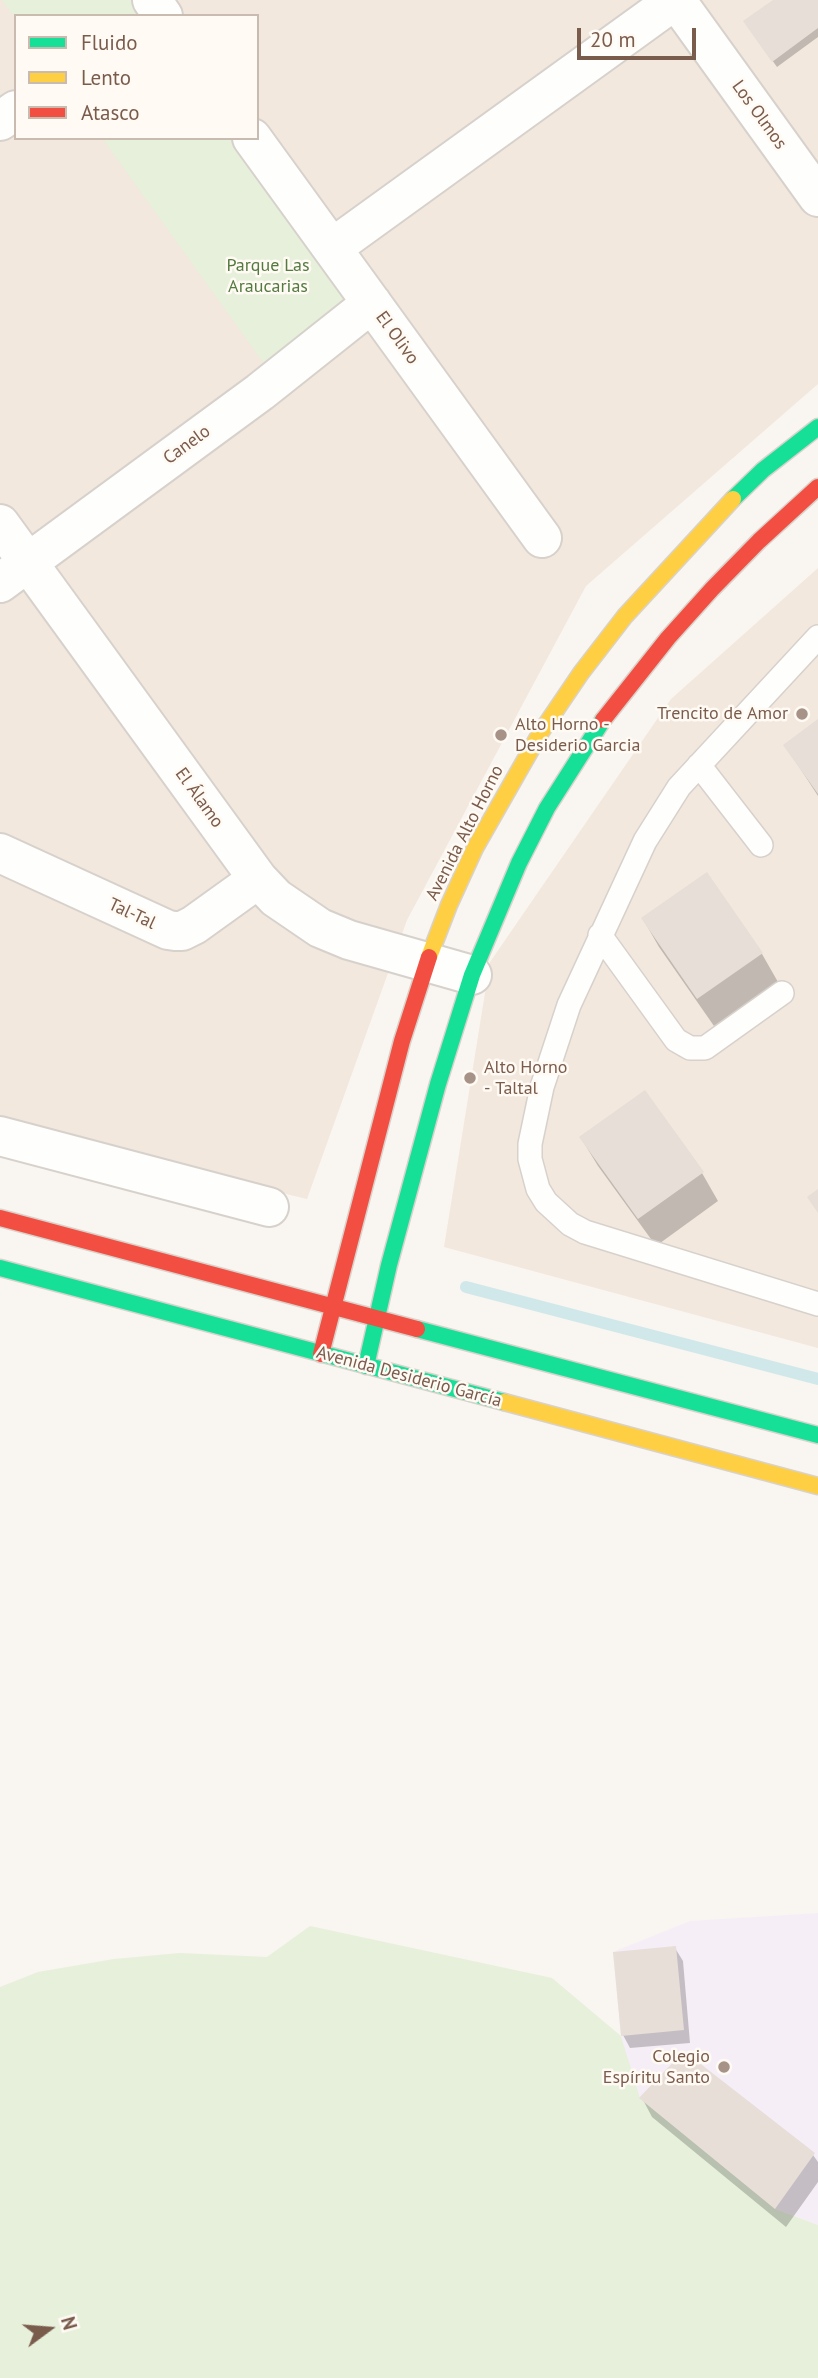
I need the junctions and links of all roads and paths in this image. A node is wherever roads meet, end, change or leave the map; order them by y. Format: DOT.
graph roads {
  1 [pos="675,0"];
  2 [pos="252,140"];
  3 [pos="818,197"];
  4 [pos="332,248"];
  5 [pos="372,303"];
  6 [pos="818,427"];
  7 [pos="818,487"];
  8 [pos="0,524"];
  9 [pos="542,538"];
  10 [pos="14,573"];
  11 [pos="818,637"];
  12 [pos="699,765"];
  13 [pos="761,845"];
  14 [pos="0,853"];
  15 [pos="257,879"];
  16 [pos="600,935"];
  17 [pos="427,963"];
  18 [pos="472,975"];
  19 [pos="782,993"];
  20 [pos="0,1136"];
  21 [pos="269,1207"];
  22 [pos="0,1218"];
  23 [pos="0,1268"];
  24 [pos="818,1304"];
  25 [pos="334,1305"];
  26 [pos="378,1317"];
  27 [pos="321,1354"];
  28 [pos="366,1366"];
  29 [pos="818,1435"];
  30 [pos="818,1486"];
  1 -- 3 [label="street, Los Olmos"];
  1 -- 4 [label="street"];
  2 -- 4 [label="street, El Olivo"];
  4 -- 5 [label="street, El Olivo"];
  5 -- 9 [label="street, El Olivo"];
  5 -- 10 [label="street, Canelo"];
  6 -- 17 [label="main road, Avenida Alto Horno"];
  7 -- 18 [label="main road"];
  8 -- 10 [label="street, El Álamo"];
  10 -- 15 [label="street, El Álamo"];
  11 -- 12 [label="lane"];
  12 -- 13 [label="lane"];
  12 -- 16 [label="lane"];
  14 -- 15 [label="street, Tal-Tal"];
  15 -- 17 [label="street, El Álamo"];
  16 -- 19 [label="lane"];
  16 -- 24 [label="lane"];
  17 -- 18 [label="street, El Álamo"];
  17 -- 25 [label="main road, Avenida Alto Horno"];
  18 -- 26 [label="main road"];
  20 -- 21 [label="street"];
  22 -- 25 [label="main road"];
  23 -- 27 [label="main road, Avenida Desiderio García"];
  25 -- 26 [label="main road"];
  25 -- 27 [label="main road, Avenida Alto Horno"];
  26 -- 28 [label="main road"];
  26 -- 29 [label="main road"];
  27 -- 28 [label="main road, Avenida Desiderio García"];
  28 -- 30 [label="main road, Avenida Desiderio García"];
}
